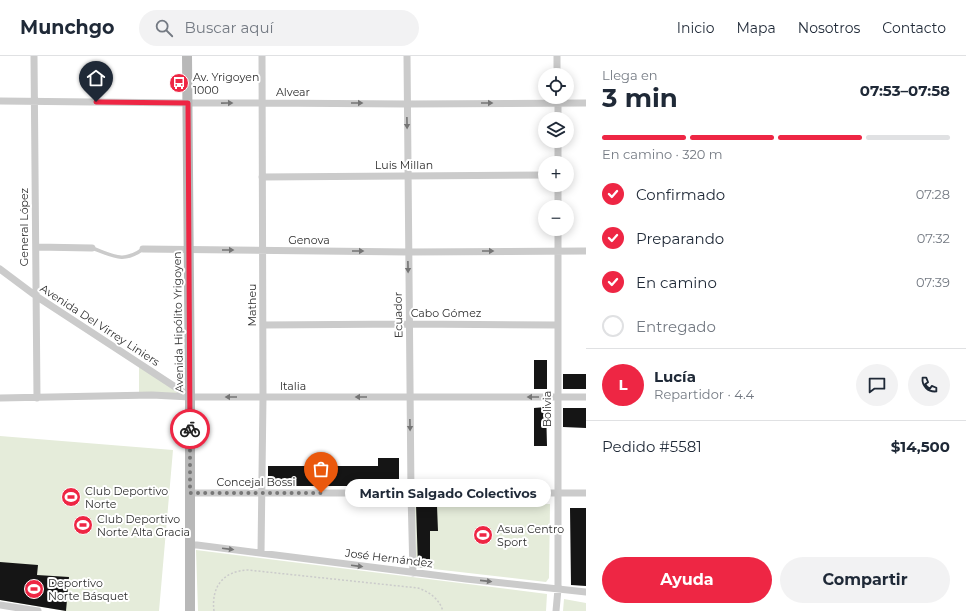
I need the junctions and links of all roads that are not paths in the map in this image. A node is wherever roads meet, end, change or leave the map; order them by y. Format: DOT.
graph roads {
  1 [pos="34,56"];
  2 [pos="187,56"];
  3 [pos="262,56"];
  4 [pos="407,56"];
  5 [pos="557,56"];
  6 [pos="557,68"];
  7 [pos="0,101"];
  8 [pos="34,101"];
  9 [pos="538,101"];
  10 [pos="262,102"];
  11 [pos="574,102"];
  12 [pos="188,103"];
  13 [pos="586,103"];
  14 [pos="407,104"];
  15 [pos="538,175"];
  16 [pos="408,176"];
  17 [pos="262,177"];
  18 [pos="558,236"];
  19 [pos="36,247"];
  20 [pos="92,248"];
  21 [pos="143,249"];
  22 [pos="189,250"];
  23 [pos="262,250"];
  24 [pos="558,251"];
  25 [pos="586,251"];
  26 [pos="408,252"];
  27 [pos="0,269"];
  28 [pos="36,296"];
  29 [pos="409,324"];
  30 [pos="558,325"];
  31 [pos="263,326"];
  32 [pos="190,397"];
  33 [pos="263,397"];
  34 [pos="558,397"];
  35 [pos="586,397"];
  36 [pos="0,398"];
  37 [pos="37,398"];
  38 [pos="410,398"];
  39 [pos="190,493"];
  40 [pos="410,493"];
  41 [pos="586,493"];
  42 [pos="262,494"];
  43 [pos="558,494"];
  44 [pos="190,545"];
  45 [pos="261,553"];
  46 [pos="413,573"];
  47 [pos="558,589"];
  48 [pos="586,592"];
  49 [pos="0,605"];
  50 [pos="38,611"];
  51 [pos="190,611"];
  52 [pos="556,611"];
  1 -- 8 [label="street, General López"];
  2 -- 12 [label="main road, Avenida Hipólito Yrigoyen"];
  3 -- 10 [label="street, Matheu"];
  4 -- 14 [label="street, Ecuador"];
  5 -- 6 [label="street"];
  7 -- 8 [label="street, Alvear"];
  8 -- 12 [label="street, Alvear"];
  8 -- 19 [label="street, General López"];
  14 -- 9 [label="street, Alvear, one-way"];
  12 -- 10 [label="street, Alvear, one-way"];
  10 -- 14 [label="street, Alvear, one-way"];
  10 -- 17 [label="street, Matheu"];
  11 -- 13 [label="street, Alvear"];
  12 -- 22 [label="main road, Avenida Hipólito Yrigoyen"];
  14 -- 16 [label="street, Ecuador, one-way"];
  15 -- 16 [label="street, Luis Millan"];
  16 -- 17 [label="street, Luis Millan"];
  16 -- 26 [label="street, Ecuador"];
  17 -- 23 [label="street, Matheu"];
  18 -- 24 [label="street, Bolivia"];
  19 -- 20 [label="street, Genova"];
  19 -- 28 [label="street, General López"];
  20 -- 21 [label="lane, Genova"];
  21 -- 22 [label="street, Genova"];
  22 -- 23 [label="street, Genova, one-way"];
  22 -- 32 [label="main road, Avenida Hipólito Yrigoyen"];
  23 -- 26 [label="street, Genova, one-way"];
  23 -- 31 [label="street, Matheu"];
  24 -- 25 [label="street, Genova"];
  26 -- 24 [label="street, Genova, one-way"];
  24 -- 30 [label="street, Bolivia"];
  26 -- 29 [label="street, Ecuador, one-way"];
  27 -- 28 [label="street, Avenida Del Virrey Liniers"];
  28 -- 32 [label="street, Avenida Del Virrey Liniers"];
  28 -- 37 [label="street, General López"];
  29 -- 30 [label="street, Cabo Gómez"];
  29 -- 31 [label="street, Cabo Gómez"];
  29 -- 38 [label="street, Ecuador"];
  30 -- 34 [label="street, Bolivia"];
  31 -- 33 [label="street, Matheu"];
  33 -- 32 [label="street, Italia, one-way"];
  32 -- 37 [label="street, Italia"];
  32 -- 39 [label="main road, Avenida Hipólito Yrigoyen"];
  38 -- 33 [label="street, Italia, one-way"];
  33 -- 42 [label="street, Matheu"];
  34 -- 35 [label="street, Italia"];
  34 -- 38 [label="street, Italia, one-way"];
  34 -- 43 [label="street, Bolivia"];
  36 -- 37 [label="street, Italia"];
  38 -- 40 [label="street, Ecuador, one-way"];
  39 -- 42 [label="street, Concejal Bossi"];
  39 -- 44 [label="main road, Avenida Hipólito Yrigoyen"];
  40 -- 42 [label="street, Concejal Bossi"];
  40 -- 43 [label="street, Concejal Bossi"];
  40 -- 46 [label="street, Ecuador"];
  41 -- 43 [label="street, Concejal Bossi"];
  42 -- 45 [label="street, Matheu"];
  43 -- 47 [label="street, Bolivia"];
  44 -- 45 [label="street, José Hernández, one-way"];
  44 -- 51 [label="main road, Avenida Hipólito Yrigoyen"];
  45 -- 46 [label="street, José Hernández, one-way"];
  46 -- 47 [label="street, José Hernández, one-way"];
  47 -- 48 [label="street, José Hernández"];
  47 -- 52 [label="street, Bolivia"];
  49 -- 50 [label="street"];
}
